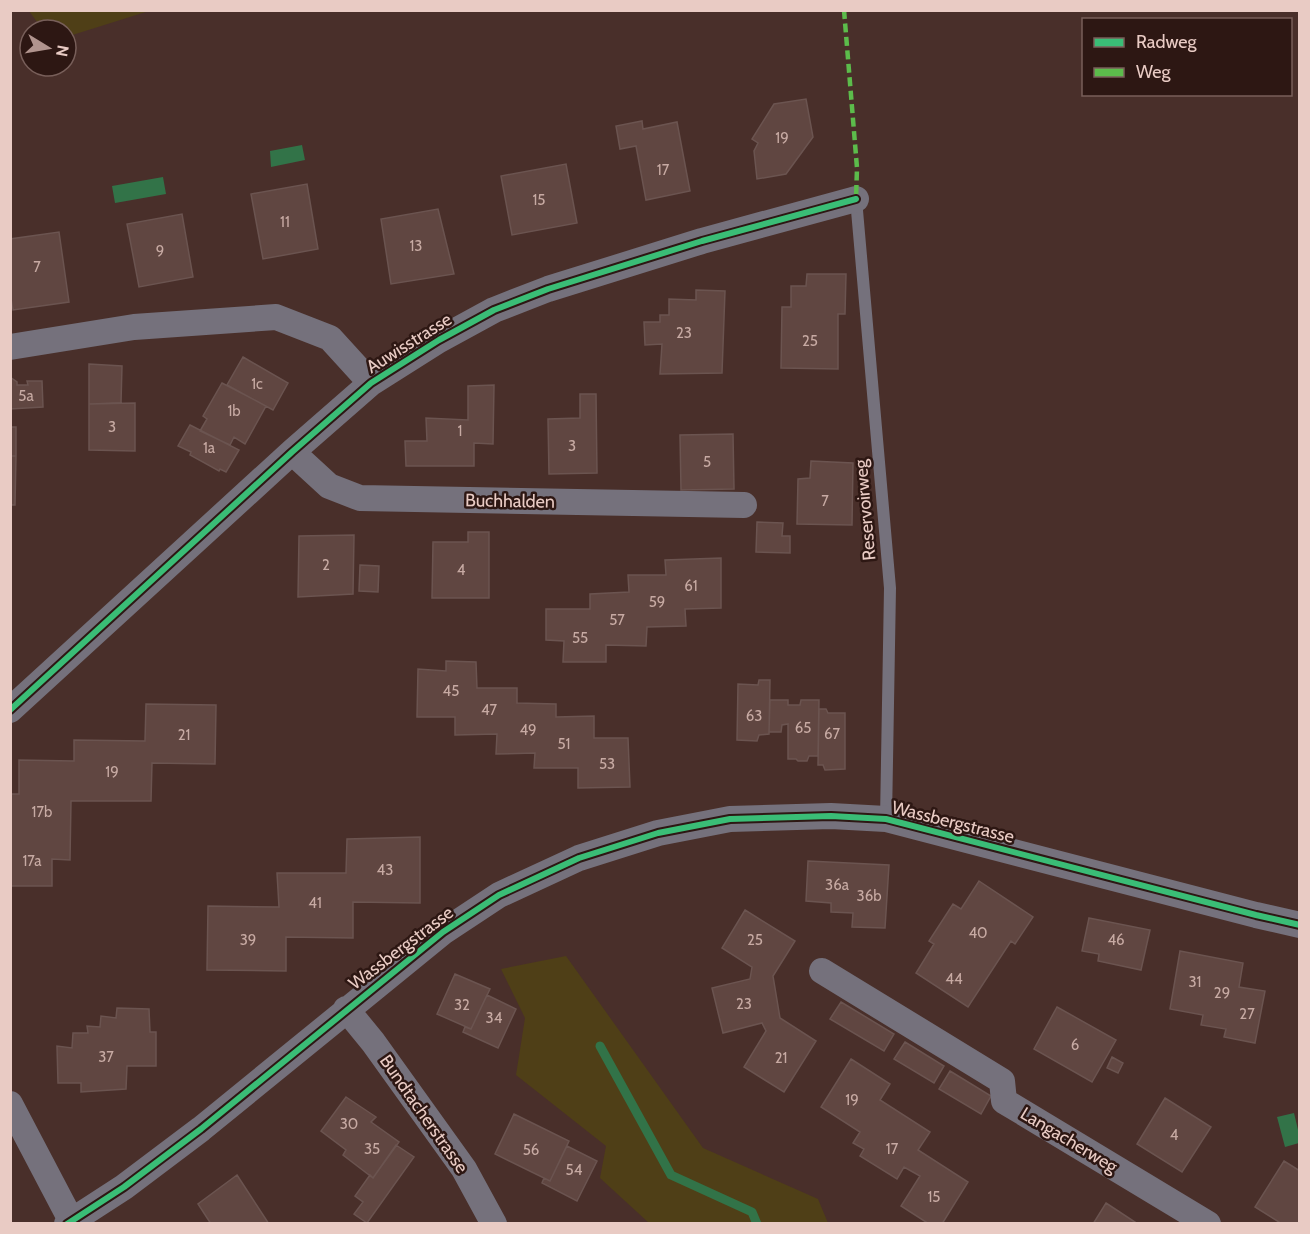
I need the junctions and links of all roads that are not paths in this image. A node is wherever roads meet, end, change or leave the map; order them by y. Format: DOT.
graph roads {
  1 [pos="856,199"];
  2 [pos="10,346"];
  3 [pos="371,383"];
  4 [pos="292,452"];
  5 [pos="744,505"];
  6 [pos="10,710"];
  7 [pos="886,819"];
  8 [pos="1299,924"];
  9 [pos="822,971"];
  10 [pos="346,1009"];
  11 [pos="10,1104"];
  12 [pos="70,1223"];
  13 [pos="494,1224"];
  14 [pos="1208,1224"];
  1 -- 3 [label="street, Auwisstrasse"];
  1 -- 7 [label="lane, Reservoirweg"];
  2 -- 3 [label="street, Auwisstrasse"];
  3 -- 4 [label="street, Auwisstrasse"];
  4 -- 5 [label="street, Buchhalden"];
  4 -- 6 [label="street, Auwisstrasse"];
  7 -- 8 [label="street, Wassbergstrasse"];
  7 -- 10 [label="street, Wassbergstrasse"];
  9 -- 14 [label="street, Langacherweg"];
  10 -- 12 [label="street, Wassbergstrasse"];
  10 -- 13 [label="street, Bundtacherstrasse"];
  11 -- 12 [label="street"];
}
